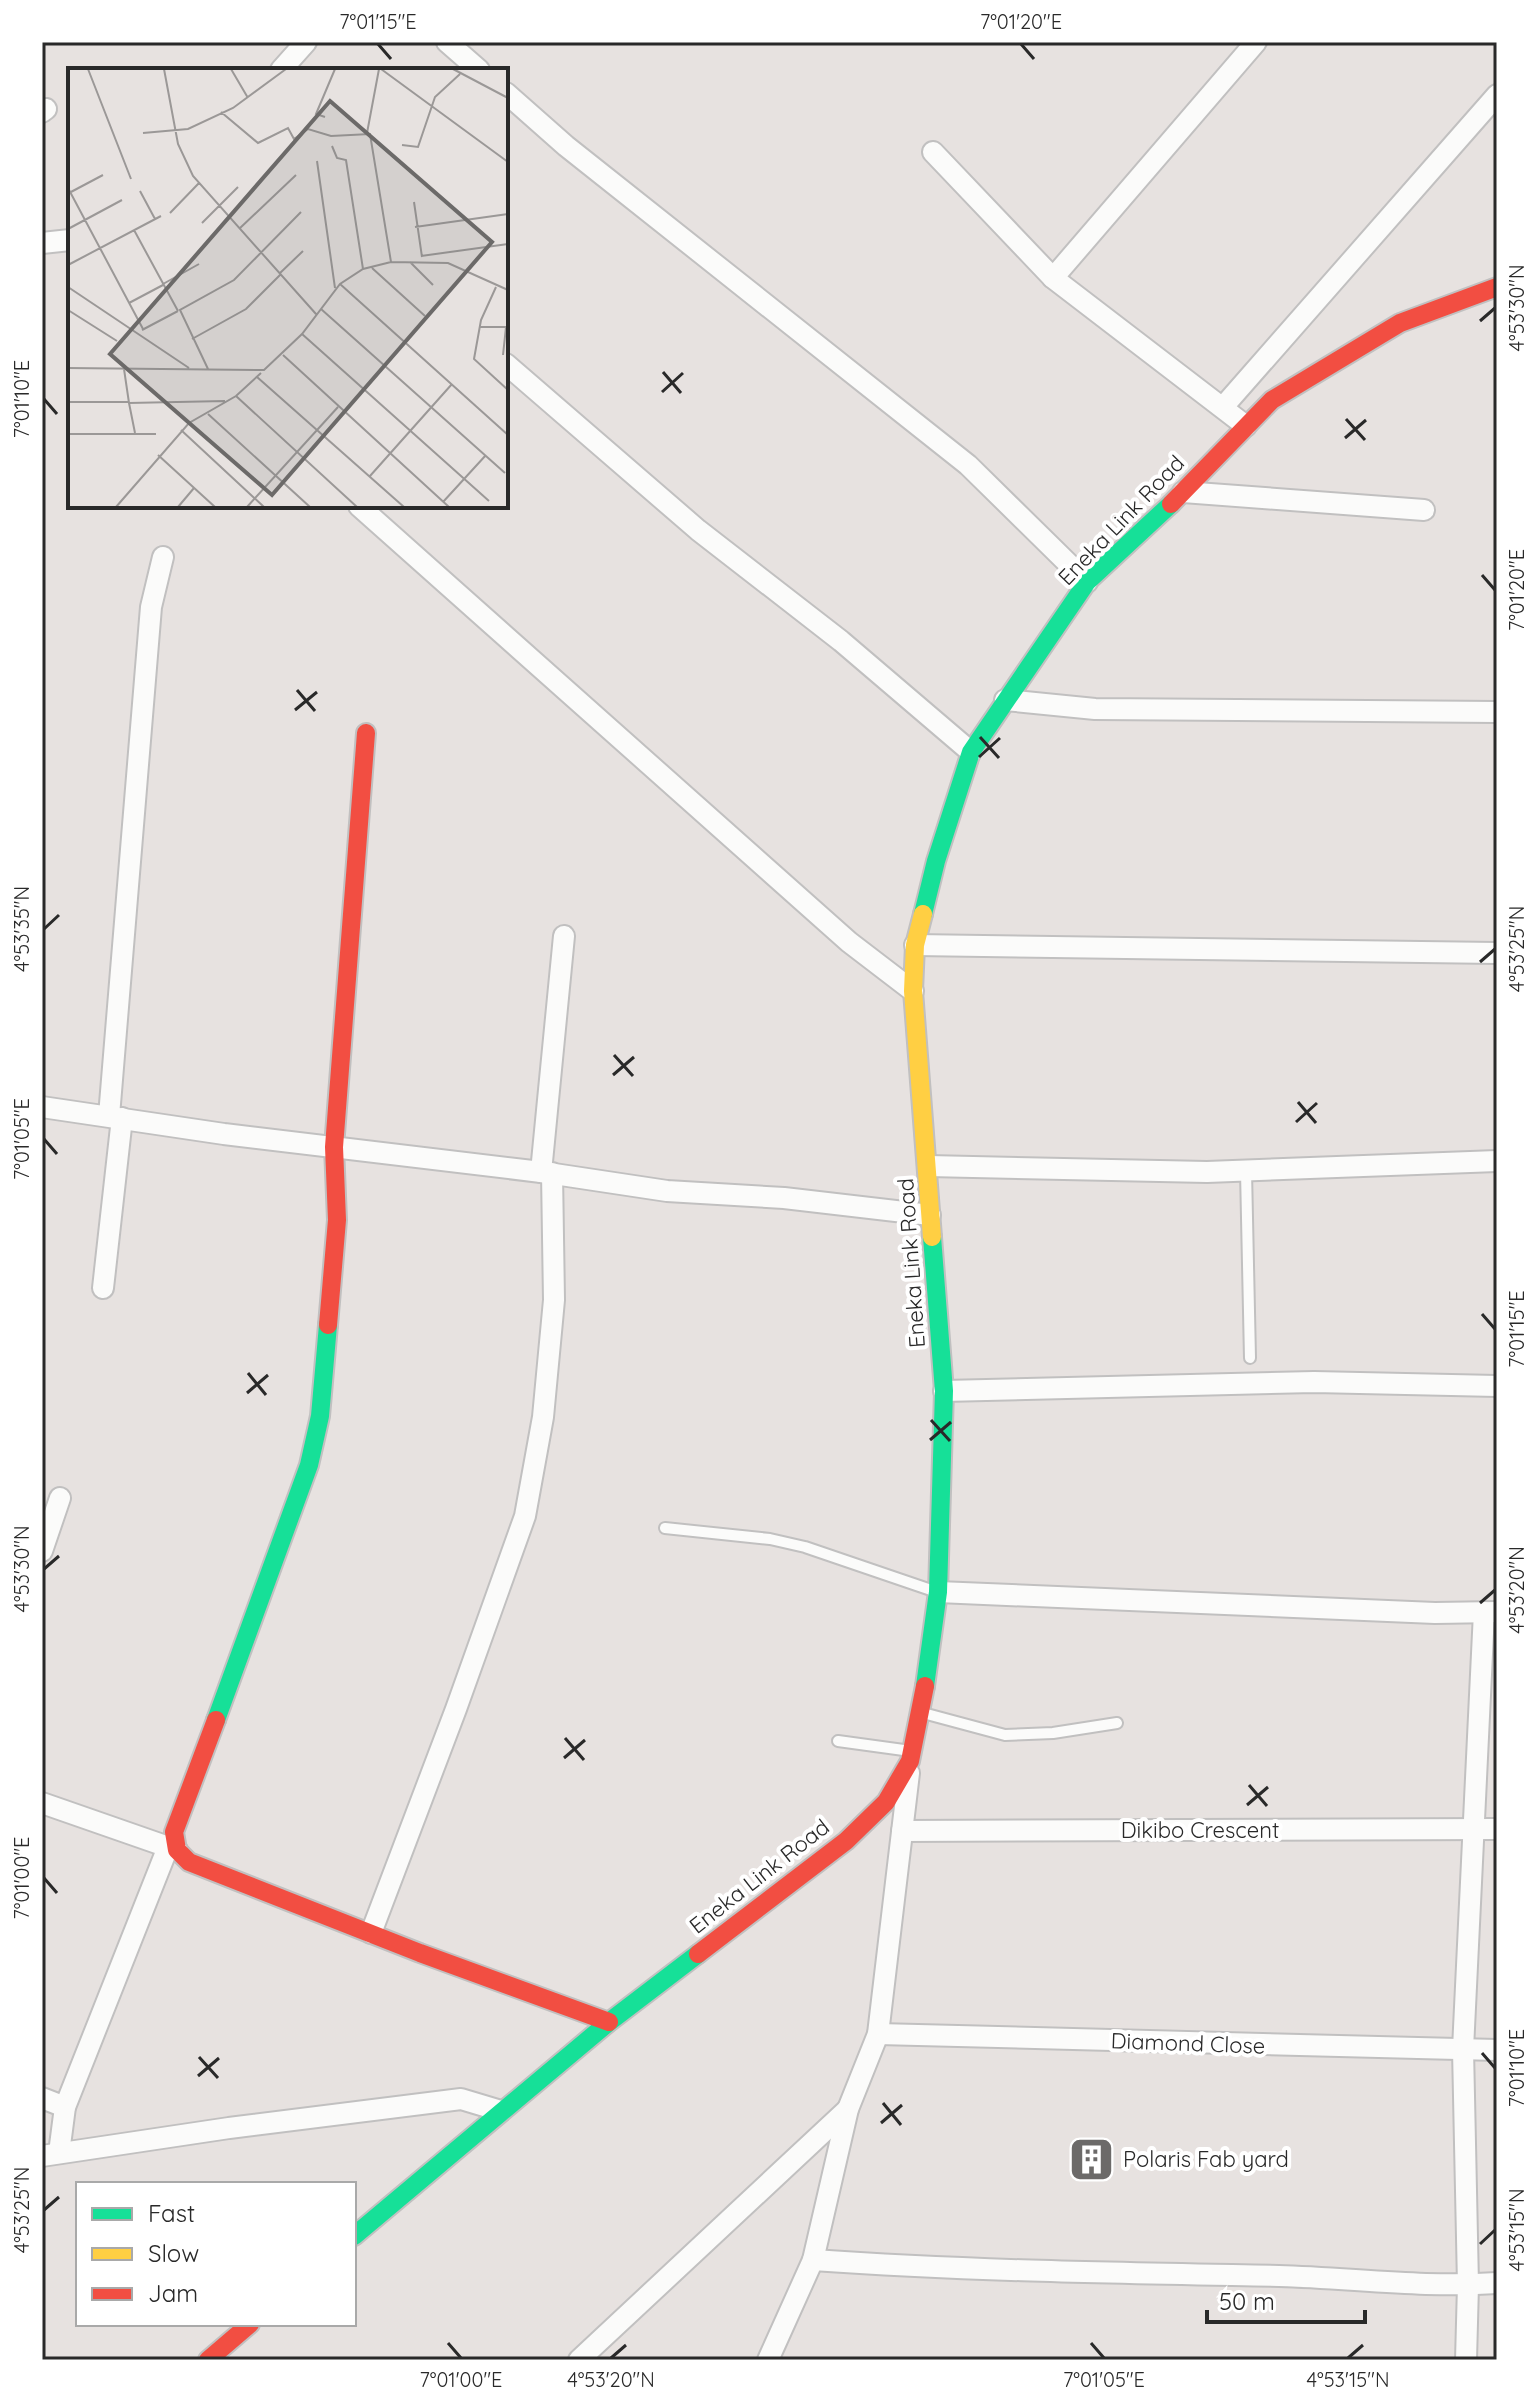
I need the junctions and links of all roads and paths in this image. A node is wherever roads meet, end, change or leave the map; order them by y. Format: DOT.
graph roads {
  1 [pos="306,42"];
  2 [pos="447,42"];
  3 [pos="1256,42"];
  4 [pos="283,68"];
  5 [pos="477,68"];
  6 [pos="508,95"];
  7 [pos="1497,95"];
  8 [pos="933,152"];
  9 [pos="68,240"];
  10 [pos="42,243"];
  11 [pos="1053,278"];
  12 [pos="1497,287"];
  13 [pos="508,366"];
  14 [pos="1223,407"];
  15 [pos="1246,426"];
  16 [pos="1183,492"];
  17 [pos="361,508"];
  18 [pos="1424,510"];
  19 [pos="163,557"];
  20 [pos="1087,582"];
  21 [pos="1005,700"];
  22 [pos="1497,712"];
  23 [pos="366,733"];
  24 [pos="971,752"];
  25 [pos="564,936"];
  26 [pos="915,945"];
  27 [pos="1497,953"];
  28 [pos="913,991"];
  29 [pos="42,1107"];
  30 [pos="115,1117"];
  31 [pos="334,1147"];
  32 [pos="1497,1161"];
  33 [pos="928,1166"];
  34 [pos="1246,1171"];
  35 [pos="546,1172"];
  36 [pos="930,1215"];
  37 [pos="103,1288"];
  38 [pos="1250,1358"];
  39 [pos="1497,1386"];
  40 [pos="944,1391"];
  41 [pos="60,1498"];
  42 [pos="665,1528"];
  43 [pos="42,1551"];
  44 [pos="938,1592"];
  45 [pos="1490,1612"];
  46 [pos="921,1713"];
  47 [pos="1117,1723"];
  48 [pos="838,1741"];
  49 [pos="912,1756"];
  50 [pos="42,1803"];
  51 [pos="1474,1829"];
  52 [pos="1497,1829"];
  53 [pos="902,1831"];
  54 [pos="173,1848"];
  55 [pos="371,1933"];
  56 [pos="609,2022"];
  57 [pos="878,2034"];
  58 [pos="1463,2049"];
  59 [pos="1497,2050"];
  60 [pos="42,2098"];
  61 [pos="65,2107"];
  62 [pos="848,2109"];
  63 [pos="501,2111"];
  64 [pos="51,2154"];
  65 [pos="356,2234"];
  66 [pos="813,2260"];
  67 [pos="1497,2283"];
  68 [pos="1468,2285"];
  69 [pos="248,2326"];
  70 [pos="208,2360"];
  71 [pos="579,2360"];
  72 [pos="768,2360"];
  73 [pos="1466,2360"];
  1 -- 4 [label="street"];
  2 -- 5 [label="street"];
  3 -- 11 [label="street"];
  6 -- 20 [label="street"];
  7 -- 14 [label="street"];
  8 -- 11 [label="street"];
  9 -- 10 [label="street"];
  11 -- 14 [label="street"];
  12 -- 15 [label="street, Eneka Link Road"];
  13 -- 24 [label="street"];
  14 -- 15 [label="street"];
  15 -- 16 [label="street, Eneka Link Road"];
  16 -- 18 [label="street"];
  16 -- 20 [label="street, Eneka Link Road"];
  17 -- 28 [label="street"];
  19 -- 30 [label="street"];
  20 -- 21 [label="street, Eneka Link Road"];
  21 -- 22 [label="street"];
  21 -- 24 [label="street, Eneka Link Road"];
  23 -- 31 [label="street"];
  24 -- 26 [label="street, Eneka Link Road"];
  25 -- 35 [label="street"];
  26 -- 27 [label="street"];
  26 -- 28 [label="street, Eneka Link Road"];
  28 -- 33 [label="street, Eneka Link Road"];
  29 -- 30 [label="street"];
  30 -- 31 [label="street"];
  30 -- 37 [label="street"];
  31 -- 35 [label="street"];
  31 -- 54 [label="street"];
  32 -- 34 [label="street"];
  33 -- 34 [label="street"];
  33 -- 36 [label="street, Eneka Link Road"];
  34 -- 38 [label="lane"];
  35 -- 36 [label="street"];
  35 -- 55 [label="street"];
  36 -- 40 [label="street, Eneka Link Road"];
  39 -- 40 [label="street"];
  40 -- 44 [label="street, Eneka Link Road"];
  41 -- 43 [label="street"];
  42 -- 44 [label="lane"];
  44 -- 45 [label="street"];
  44 -- 46 [label="street, Eneka Link Road"];
  45 -- 51 [label="street"];
  46 -- 47 [label="lane"];
  46 -- 49 [label="street, Eneka Link Road"];
  48 -- 49 [label="lane"];
  49 -- 53 [label="street"];
  49 -- 56 [label="street, Eneka Link Road"];
  50 -- 54 [label="street"];
  51 -- 52 [label="street, Dikibo Crescent"];
  51 -- 53 [label="street, Dikibo Crescent"];
  51 -- 58 [label="street"];
  53 -- 57 [label="street"];
  54 -- 55 [label="street"];
  54 -- 61 [label="street"];
  55 -- 56 [label="street"];
  56 -- 63 [label="street, Eneka Link Road"];
  57 -- 58 [label="street, Diamond Close"];
  57 -- 62 [label="street"];
  58 -- 59 [label="street, Diamond Close"];
  58 -- 68 [label="street"];
  60 -- 61 [label="street"];
  61 -- 64 [label="street"];
  62 -- 66 [label="street"];
  62 -- 71 [label="street"];
  63 -- 64 [label="street"];
  63 -- 65 [label="street, Eneka Link Road"];
  66 -- 68 [label="street"];
  66 -- 72 [label="street"];
  67 -- 68 [label="street"];
  68 -- 73 [label="street"];
  69 -- 70 [label="street"];
}
